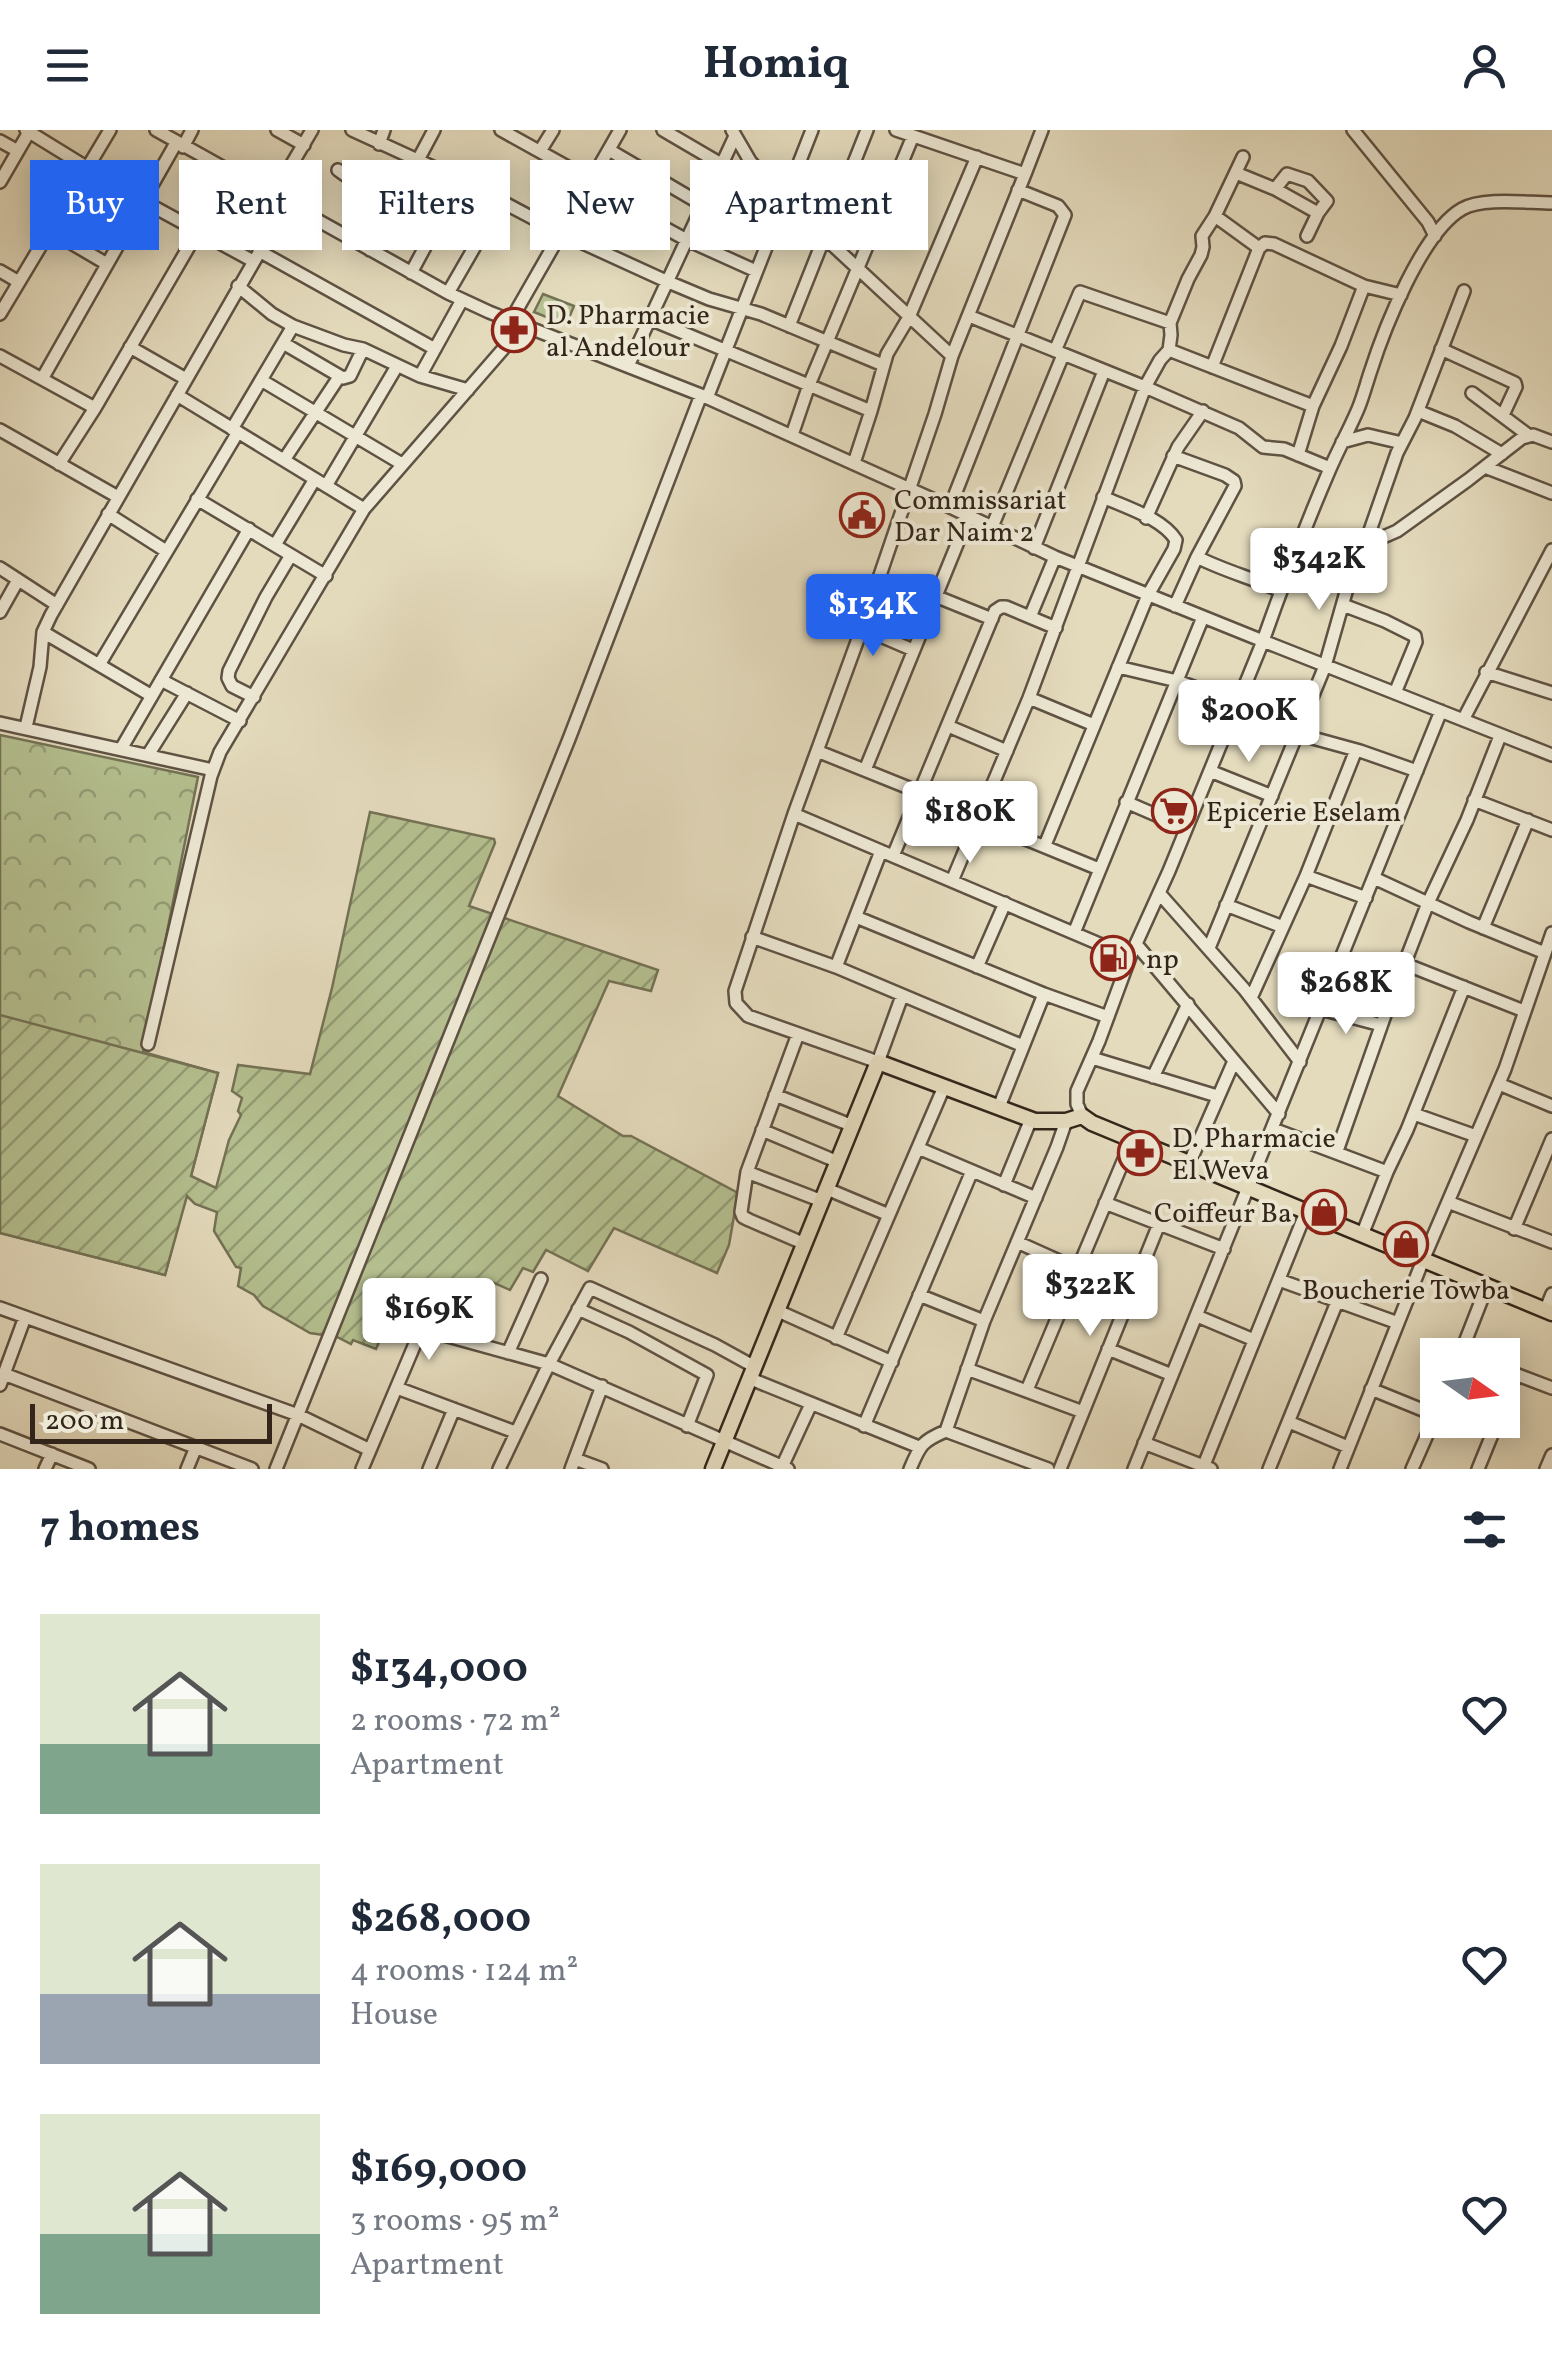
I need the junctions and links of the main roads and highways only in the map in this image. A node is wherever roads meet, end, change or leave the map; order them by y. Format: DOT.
graph roads {
  1 [pos="1549,1312"];
  2 [pos="713,1469"];
  1 -- 2 [label="main road"];
}
